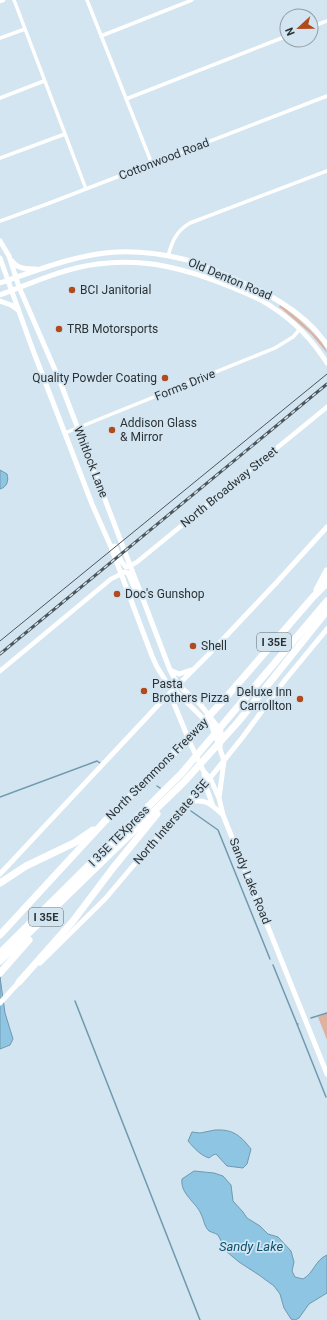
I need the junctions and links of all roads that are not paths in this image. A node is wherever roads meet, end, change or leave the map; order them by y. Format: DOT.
graph roads {
  1 [pos="3,0"];
  2 [pos="14,0"];
  3 [pos="87,0"];
  4 [pos="192,0"];
  5 [pos="0,1"];
  6 [pos="25,29"];
  7 [pos="101,36"];
  8 [pos="0,38"];
  9 [pos="279,39"];
  10 [pos="44,81"];
  11 [pos="327,96"];
  12 [pos="0,98"];
  13 [pos="126,99"];
  14 [pos="65,134"];
  15 [pos="0,158"];
  16 [pos="152,164"];
  17 [pos="327,171"];
  18 [pos="86,189"];
  19 [pos="0,221"];
  20 [pos="0,241"];
  21 [pos="98,254"];
  22 [pos="168,256"];
  23 [pos="0,258"];
  24 [pos="10,259"];
  25 [pos="98,264"];
  26 [pos="40,270"];
  27 [pos="16,277"];
  28 [pos="7,280"];
  29 [pos="0,283"];
  30 [pos="20,287"];
  31 [pos="11,291"];
  32 [pos="0,295"];
  33 [pos="276,299"];
  34 [pos="0,301"];
  35 [pos="272,306"];
  36 [pos="20,312"];
  37 [pos="300,329"];
  38 [pos="327,345"];
  39 [pos="327,363"];
  40 [pos="327,407"];
  41 [pos="78,428"];
  42 [pos="65,433"];
  43 [pos="327,527"];
  44 [pos="111,547"];
  45 [pos="130,566"];
  46 [pos="327,571"];
  47 [pos="120,574"];
  48 [pos="327,583"];
  49 [pos="313,597"];
  50 [pos="327,601"];
  51 [pos="327,611"];
  52 [pos="147,612"];
  53 [pos="327,629"];
  54 [pos="196,668"];
  55 [pos="170,670"];
  56 [pos="0,671"];
  57 [pos="176,688"];
  58 [pos="224,761"];
  59 [pos="204,772"];
  60 [pos="210,778"];
  61 [pos="184,782"];
  62 [pos="205,784"];
  63 [pos="219,798"];
  64 [pos="188,801"];
  65 [pos="213,806"];
  66 [pos="223,815"];
  67 [pos="105,821"];
  68 [pos="0,874"];
  69 [pos="0,883"];
  70 [pos="51,913"];
  71 [pos="0,935"];
  72 [pos="0,953"];
  73 [pos="0,961"];
  74 [pos="0,973"];
  75 [pos="19,982"];
  76 [pos="0,1003"];
  77 [pos="327,1074"];
  1 -- 5 [label="street"];
  2 -- 6 [label="street"];
  3 -- 7 [label="street"];
  4 -- 7 [label="street"];
  6 -- 8 [label="street"];
  6 -- 10 [label="street"];
  7 -- 13 [label="street"];
  9 -- 13 [label="street"];
  10 -- 12 [label="street"];
  10 -- 14 [label="street"];
  11 -- 16 [label="street, Cottonwood Road"];
  13 -- 16 [label="street"];
  14 -- 15 [label="street"];
  14 -- 18 [label="street"];
  16 -- 18 [label="street, Cottonwood Road"];
  17 -- 22 [label="street"];
  18 -- 19 [label="street, Cottonwood Road"];
  20 -- 24 [label="main road, Whitlock Lane"];
  21 -- 22 [label="main road, Old Denton Road"];
  21 -- 25 [label="main road"];
  21 -- 26 [label="main road, Old Denton Road"];
  22 -- 33 [label="main road, Old Denton Road"];
  23 -- 28 [label="main road, Whitlock Lane"];
  24 -- 26 [label="main road"];
  24 -- 27 [label="main road, Whitlock Lane"];
  25 -- 30 [label="main road, Old Denton Road"];
  25 -- 35 [label="main road, Old Denton Road"];
  26 -- 27 [label="main road, Old Denton Road"];
  27 -- 28 [label="main road, Old Denton Road"];
  27 -- 30 [label="main road, Whitlock Lane"];
  28 -- 29 [label="main road, Old Denton Road"];
  28 -- 31 [label="main road, Whitlock Lane"];
  30 -- 31 [label="main road, Old Denton Road"];
  30 -- 41 [label="main road, Whitlock Lane"];
  31 -- 32 [label="main road, Old Denton Road"];
  31 -- 36 [label="main road, Whitlock Lane"];
  33 -- 35 [label="main road"];
  33 -- 38 [label="main road, Old Denton Road"];
  34 -- 36 [label="main road"];
  35 -- 37 [label="main road, Old Denton Road"];
  36 -- 42 [label="main road, Whitlock Lane"];
  37 -- 39 [label="main road, Old Denton Road"];
  37 -- 41 [label="street, Forms Drive"];
  40 -- 45 [label="street, North Broadway Street"];
  41 -- 42 [label="street, Forms Drive"];
  41 -- 45 [label="main road, Whitlock Lane"];
  42 -- 44 [label="main road, Whitlock Lane"];
  43 -- 54 [label="main road"];
  44 -- 45 [label="main road"];
  44 -- 47 [label="main road, Whitlock Lane"];
  45 -- 52 [label="main road, Whitlock Lane"];
  46 -- 49 [label="highway"];
  47 -- 52 [label="main road"];
  47 -- 56 [label="street"];
  47 -- 57 [label="main road, Whitlock Lane"];
  48 -- 49 [label="highway, North Stemmons Freeway / I 35E"];
  49 -- 67 [label="highway, North Stemmons Freeway / I 35E"];
  50 -- 72 [label="highway, I 35E TEXpress"];
  51 -- 61 [label="highway, I 35E"];
  52 -- 55 [label="main road, Whitlock Lane"];
  53 -- 58 [label="main road, North Interstate 35E"];
  54 -- 55 [label="main road"];
  54 -- 57 [label="main road"];
  55 -- 57 [label="main road, Whitlock Lane"];
  57 -- 58 [label="main road"];
  57 -- 59 [label="main road, Sandy Lake Road"];
  57 -- 68 [label="main road"];
  58 -- 60 [label="main road, North Interstate 35E"];
  58 -- 63 [label="main road"];
  59 -- 60 [label="main road, Sandy Lake Road"];
  59 -- 62 [label="main road"];
  60 -- 62 [label="main road, North Interstate 35E"];
  60 -- 63 [label="main road, Sandy Lake Road"];
  61 -- 70 [label="highway, I 35E"];
  61 -- 75 [label="highway"];
  62 -- 64 [label="main road, North Interstate 35E"];
  62 -- 65 [label="main road"];
  63 -- 66 [label="main road, Sandy Lake Road"];
  64 -- 65 [label="main road"];
  64 -- 75 [label="main road, North Interstate 35E"];
  65 -- 66 [label="main road"];
  66 -- 77 [label="main road, Sandy Lake Road"];
  67 -- 69 [label="highway"];
  67 -- 71 [label="highway, North Stemmons Freeway / I 35E"];
  70 -- 73 [label="highway, I 35E"];
  70 -- 74 [label="highway"];
  75 -- 76 [label="main road, North Interstate 35E"];
}
